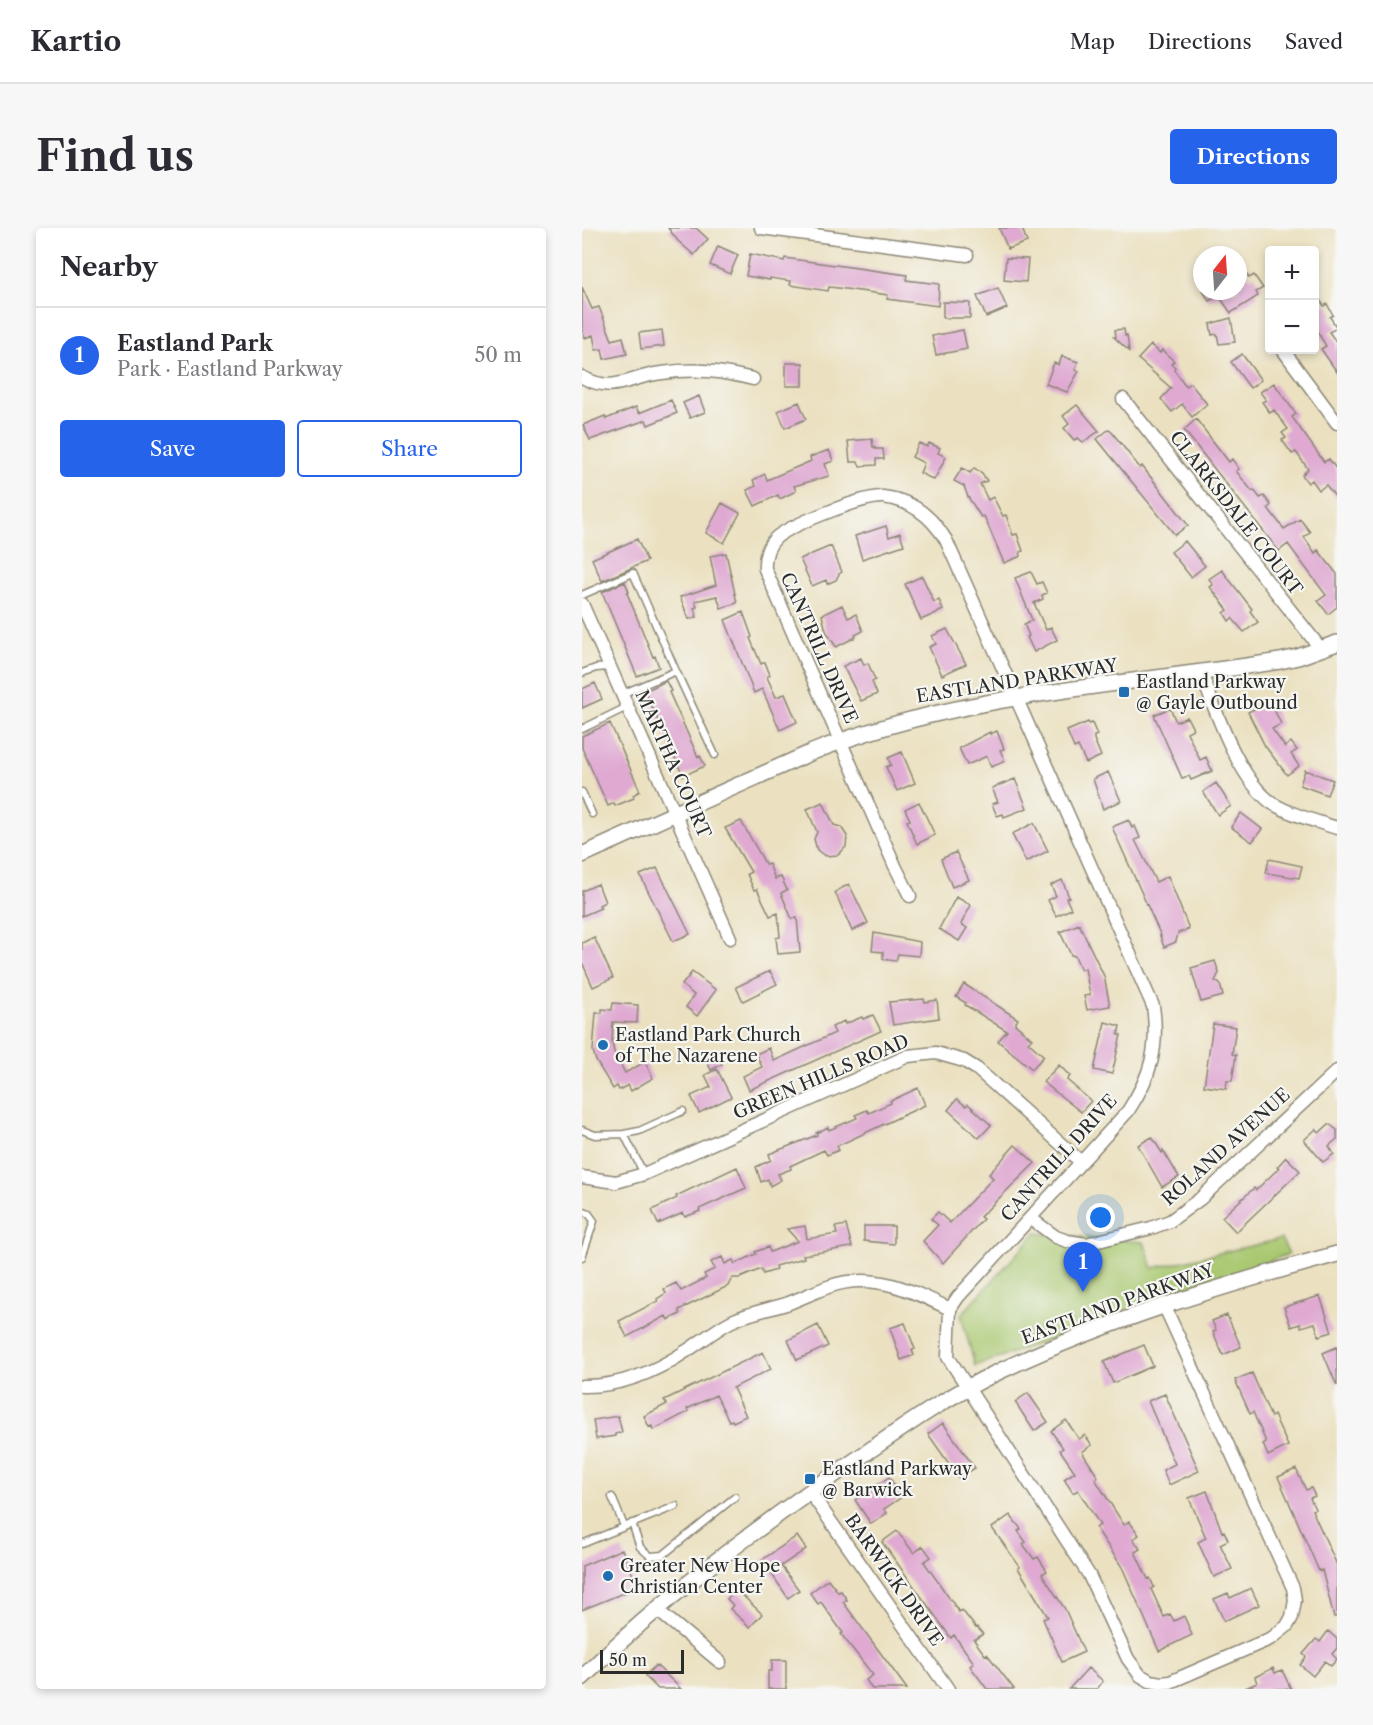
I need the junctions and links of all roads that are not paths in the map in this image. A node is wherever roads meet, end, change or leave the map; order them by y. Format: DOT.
graph roads {
  1 [pos="762,228"];
  2 [pos="875,228"];
  3 [pos="872,242"];
  4 [pos="967,255"];
  5 [pos="1286,354"];
  6 [pos="582,377"];
  7 [pos="753,379"];
  8 [pos="1123,399"];
  9 [pos="1337,423"];
  10 [pos="582,595"];
  11 [pos="582,604"];
  12 [pos="586,622"];
  13 [pos="1337,643"];
  14 [pos="1321,649"];
  15 [pos="610,668"];
  16 [pos="676,670"];
  17 [pos="1201,673"];
  18 [pos="582,674"];
  19 [pos="622,694"];
  20 [pos="1016,698"];
  21 [pos="628,707"];
  22 [pos="582,729"];
  23 [pos="840,741"];
  24 [pos="715,755"];
  25 [pos="582,792"];
  26 [pos="675,813"];
  27 [pos="592,814"];
  28 [pos="1337,828"];
  29 [pos="582,855"];
  30 [pos="910,896"];
  31 [pos="730,938"];
  32 [pos="1337,1071"];
  33 [pos="683,1111"];
  34 [pos="582,1130"];
  35 [pos="624,1134"];
  36 [pos="1080,1162"];
  37 [pos="644,1174"];
  38 [pos="582,1177"];
  39 [pos="582,1211"];
  40 [pos="1030,1218"];
  41 [pos="1337,1254"];
  42 [pos="582,1257"];
  43 [pos="1164,1305"];
  44 [pos="950,1310"];
  45 [pos="582,1386"];
  46 [pos="967,1388"];
  47 [pos="810,1492"];
  48 [pos="612,1497"];
  49 [pos="735,1497"];
  50 [pos="676,1506"];
  51 [pos="632,1523"];
  52 [pos="624,1526"];
  53 [pos="582,1544"];
  54 [pos="656,1610"];
  55 [pos="720,1662"];
  56 [pos="582,1678"];
  57 [pos="948,1689"];
  1 -- 3 [label="street"];
  2 -- 3 [label="street"];
  3 -- 4 [label="street"];
  5 -- 9 [label="street"];
  6 -- 7 [label="street"];
  8 -- 14 [label="street, CLARKSDALE COURT"];
  10 -- 16 [label="lane"];
  11 -- 12 [label="street, MARTHA COURT"];
  12 -- 15 [label="street, MARTHA COURT"];
  13 -- 14 [label="street, EASTLAND PARKWAY"];
  14 -- 17 [label="street, EASTLAND PARKWAY"];
  15 -- 18 [label="lane"];
  15 -- 19 [label="street, MARTHA COURT"];
  16 -- 19 [label="lane"];
  16 -- 24 [label="lane"];
  17 -- 20 [label="street, EASTLAND PARKWAY"];
  17 -- 28 [label="street"];
  19 -- 21 [label="street, MARTHA COURT"];
  20 -- 23 [label="street, EASTLAND PARKWAY"];
  20 -- 23 [label="street, CANTRILL DRIVE"];
  20 -- 36 [label="street, CANTRILL DRIVE"];
  21 -- 22 [label="lane"];
  21 -- 26 [label="street, MARTHA COURT"];
  23 -- 26 [label="street, EASTLAND PARKWAY"];
  23 -- 30 [label="street, CANTRILL DRIVE"];
  25 -- 27 [label="lane"];
  26 -- 29 [label="street, EASTLAND PARKWAY"];
  26 -- 31 [label="street, MARTHA COURT"];
  32 -- 40 [label="street, ROLAND AVENUE"];
  33 -- 35 [label="lane"];
  34 -- 35 [label="lane"];
  35 -- 37 [label="lane"];
  36 -- 37 [label="street, GREEN HILLS ROAD"];
  36 -- 40 [label="street, CANTRILL DRIVE"];
  37 -- 38 [label="street, GREEN HILLS ROAD"];
  39 -- 42 [label="lane"];
  40 -- 44 [label="street, CANTRILL DRIVE"];
  41 -- 43 [label="street, EASTLAND PARKWAY"];
  43 -- 46 [label="street, EASTLAND PARKWAY"];
  43 -- 46 [label="street"];
  44 -- 45 [label="street"];
  44 -- 46 [label="street"];
  46 -- 47 [label="street, EASTLAND PARKWAY"];
  47 -- 54 [label="street, EASTLAND PARKWAY"];
  47 -- 57 [label="street, BARWICK DRIVE"];
  48 -- 52 [label="lane"];
  49 -- 51 [label="lane"];
  50 -- 51 [label="lane"];
  51 -- 52 [label="lane"];
  52 -- 53 [label="lane"];
  54 -- 55 [label="street"];
  54 -- 56 [label="street, EASTLAND PARKWAY"];
}
